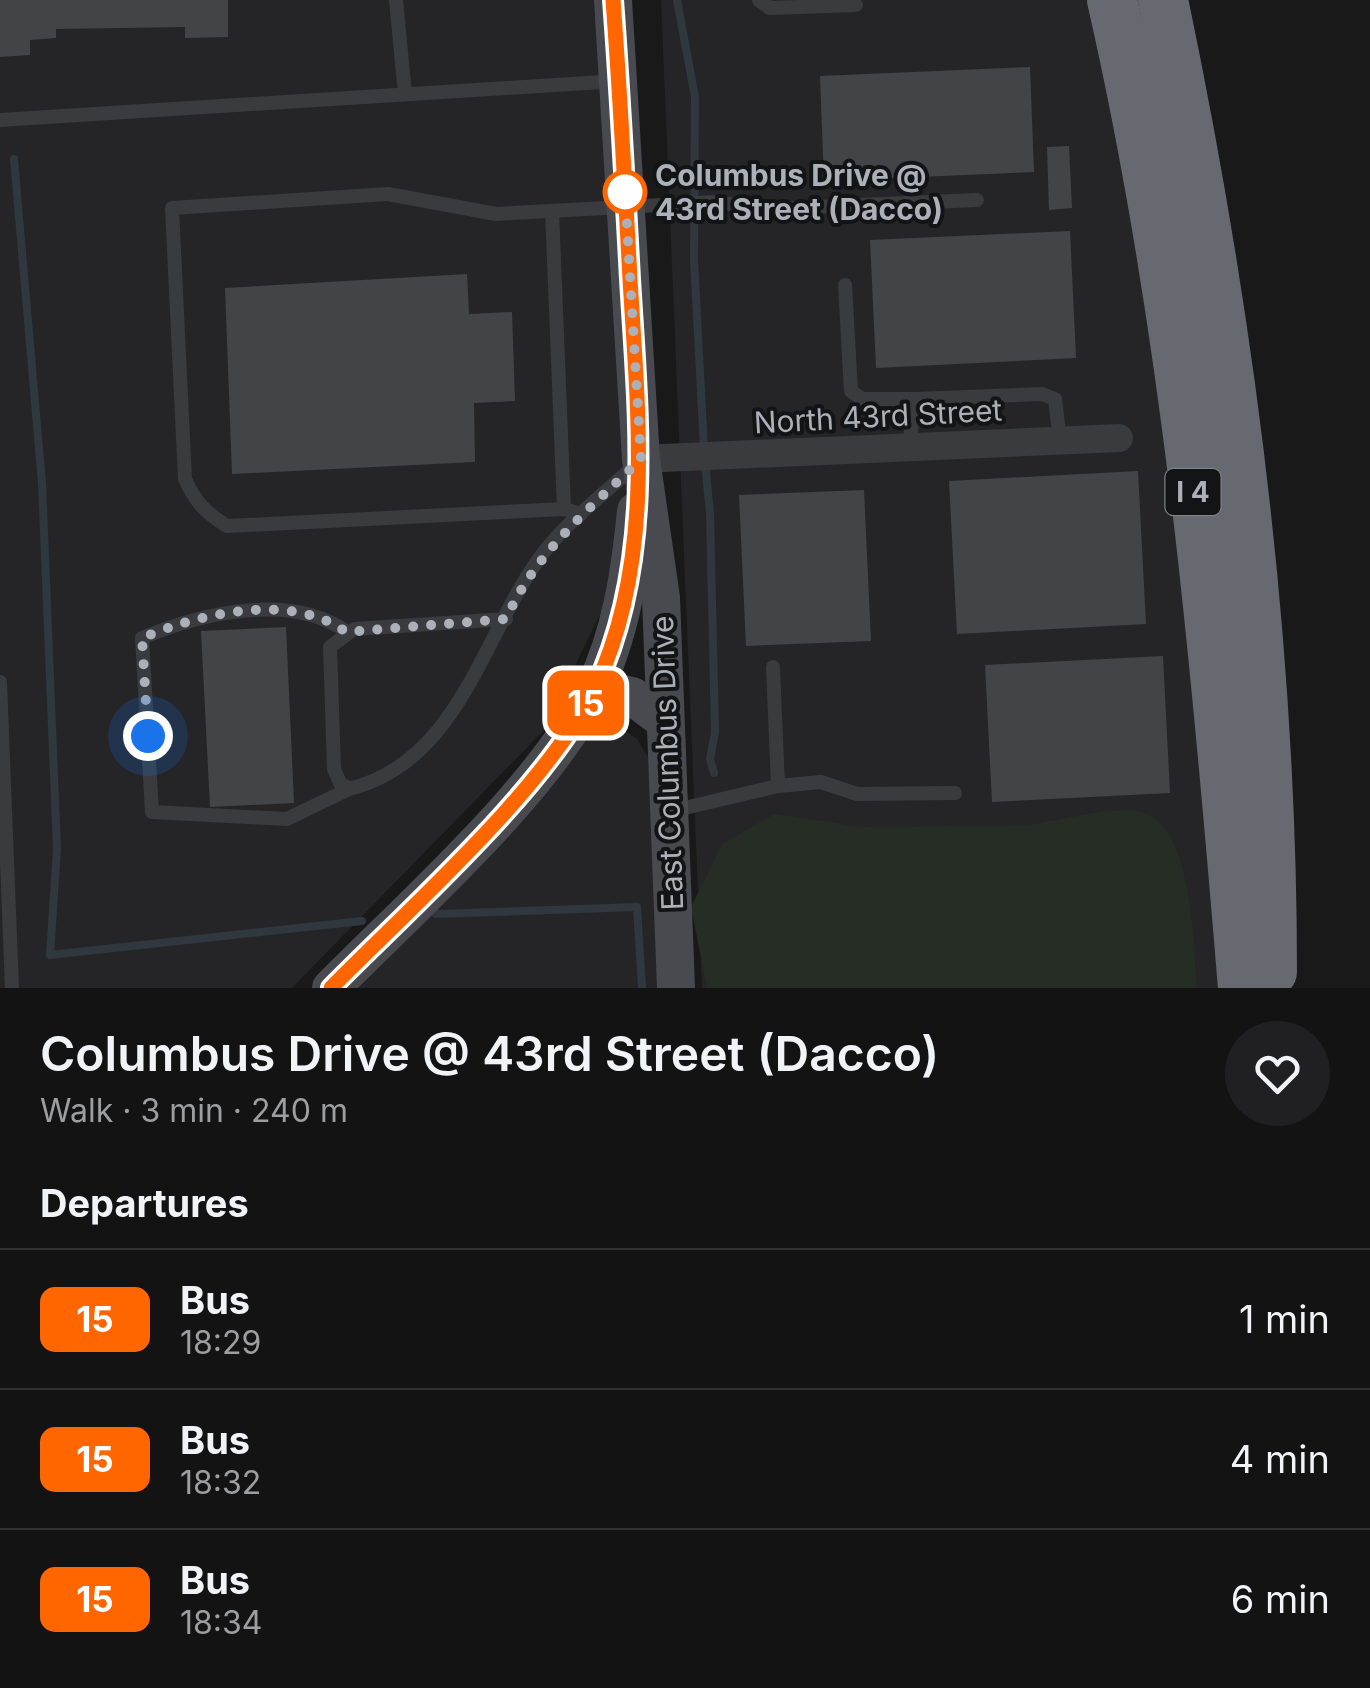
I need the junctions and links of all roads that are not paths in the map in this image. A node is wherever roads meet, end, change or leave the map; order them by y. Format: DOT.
graph roads {
  1 [pos="396,0"];
  2 [pos="613,0"];
  3 [pos="759,0"];
  4 [pos="1112,0"];
  5 [pos="1163,0"];
  6 [pos="856,5"];
  7 [pos="619,81"];
  8 [pos="405,94"];
  9 [pos="0,120"];
  10 [pos="977,200"];
  11 [pos="626,206"];
  12 [pos="552,211"];
  13 [pos="845,285"];
  14 [pos="915,399"];
  15 [pos="1118,438"];
  16 [pos="1060,440"];
  17 [pos="909,447"];
  18 [pos="641,459"];
  19 [pos="564,509"];
  20 [pos="580,514"];
  21 [pos="506,619"];
  22 [pos="346,632"];
  23 [pos="772,667"];
  24 [pos="0,682"];
  25 [pos="594,688"];
  26 [pos="664,720"];
  27 [pos="778,786"];
  28 [pos="348,789"];
  29 [pos="955,793"];
  30 [pos="667,812"];
  31 [pos="4,866"];
  32 [pos="12,988"];
  33 [pos="331,988"];
  34 [pos="676,988"];
  35 [pos="1243,988"];
  36 [pos="1272,988"];
  1 -- 8 [label="lane"];
  2 -- 7 [label="main road, East Columbus Drive"];
  3 -- 6 [label="lane"];
  4 -- 35 [label="highway, I 4"];
  5 -- 36 [label="highway"];
  7 -- 8 [label="lane"];
  7 -- 11 [label="main road, East Columbus Drive"];
  8 -- 9 [label="lane"];
  10 -- 11 [label="lane"];
  11 -- 12 [label="lane"];
  11 -- 18 [label="main road, East Columbus Drive"];
  12 -- 19 [label="lane"];
  12 -- 19 [label="lane"];
  13 -- 14 [label="lane"];
  14 -- 16 [label="lane"];
  14 -- 17 [label="lane"];
  15 -- 16 [label="street, North 43rd Street"];
  16 -- 17 [label="street, North 43rd Street"];
  17 -- 18 [label="street, North 43rd Street"];
  18 -- 20 [label="lane"];
  18 -- 25 [label="main road"];
  18 -- 26 [label="main road, East Columbus Drive"];
  19 -- 20 [label="lane"];
  20 -- 21 [label="lane"];
  21 -- 22 [label="lane"];
  21 -- 28 [label="lane"];
  22 -- 28 [label="lane"];
  22 -- 28 [label="lane"];
  23 -- 27 [label="lane"];
  24 -- 31 [label="lane"];
  25 -- 26 [label="main road"];
  25 -- 33 [label="main road"];
  26 -- 30 [label="main road, East Columbus Drive"];
  27 -- 29 [label="lane"];
  27 -- 30 [label="lane"];
  30 -- 34 [label="main road, East Columbus Drive"];
  31 -- 32 [label="lane"];
}
